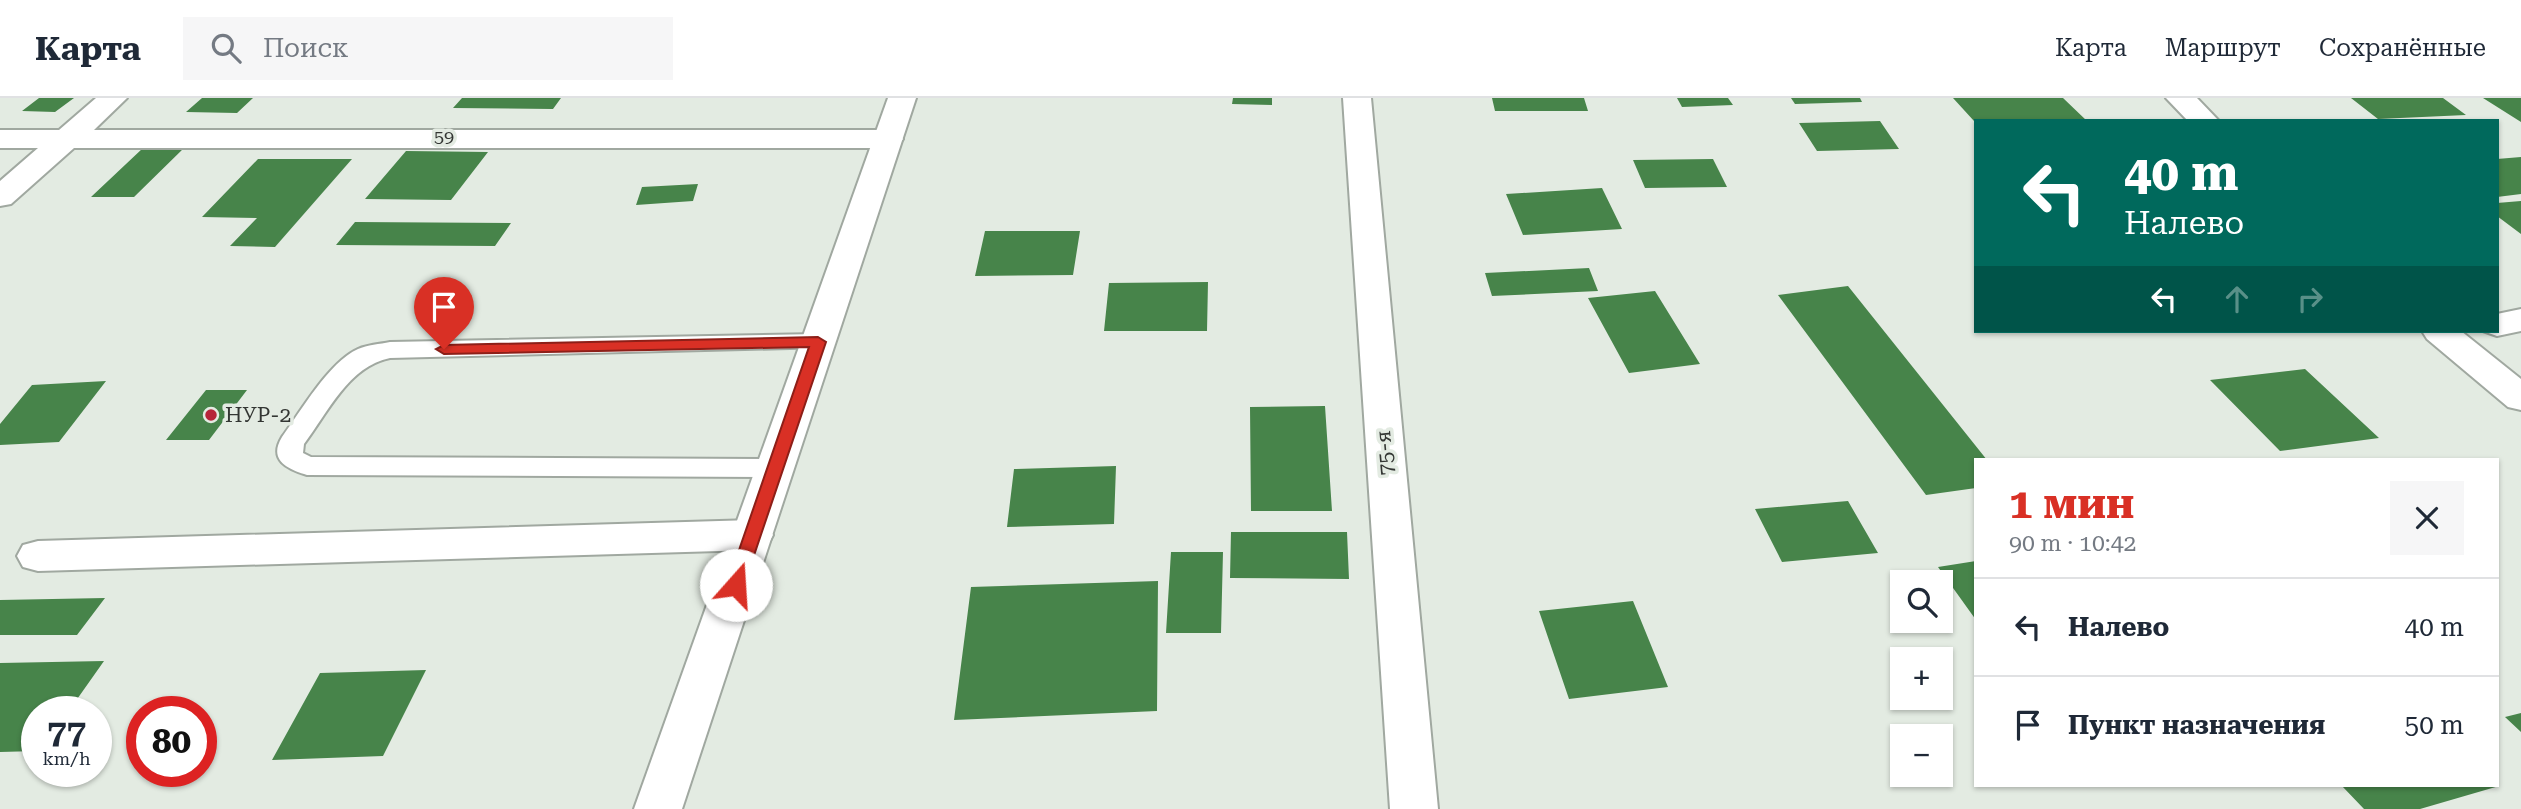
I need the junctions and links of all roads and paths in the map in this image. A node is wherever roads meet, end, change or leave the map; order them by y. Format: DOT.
graph roads {
  1 [pos="113,98"];
  2 [pos="902,98"];
  3 [pos="1357,98"];
  4 [pos="2180,98"];
  5 [pos="2203,119"];
  6 [pos="0,139"];
  7 [pos="66,139"];
  8 [pos="888,139"];
  9 [pos="0,197"];
  10 [pos="2521,320"];
  11 [pos="2499,325"];
  12 [pos="2450,333"];
  13 [pos="818,342"];
  14 [pos="2521,398"];
  15 [pos="776,468"];
  16 [pos="753,535"];
  17 [pos="38,556"];
  18 [pos="658,809"];
  19 [pos="1414,809"];
  1 -- 7 [label="main road"];
  2 -- 8 [label="main road"];
  3 -- 19 [label="main road, 75-я"];
  4 -- 5 [label="main road"];
  6 -- 7 [label="main road, 59"];
  7 -- 8 [label="main road, 59"];
  7 -- 9 [label="main road"];
  8 -- 13 [label="main road"];
  10 -- 11 [label="main road"];
  12 -- 14 [label="main road"];
  13 -- 15 [label="main road"];
  13 -- 15 [label="lane"];
  15 -- 16 [label="main road"];
  16 -- 17 [label="main road"];
  16 -- 18 [label="main road"];
}
